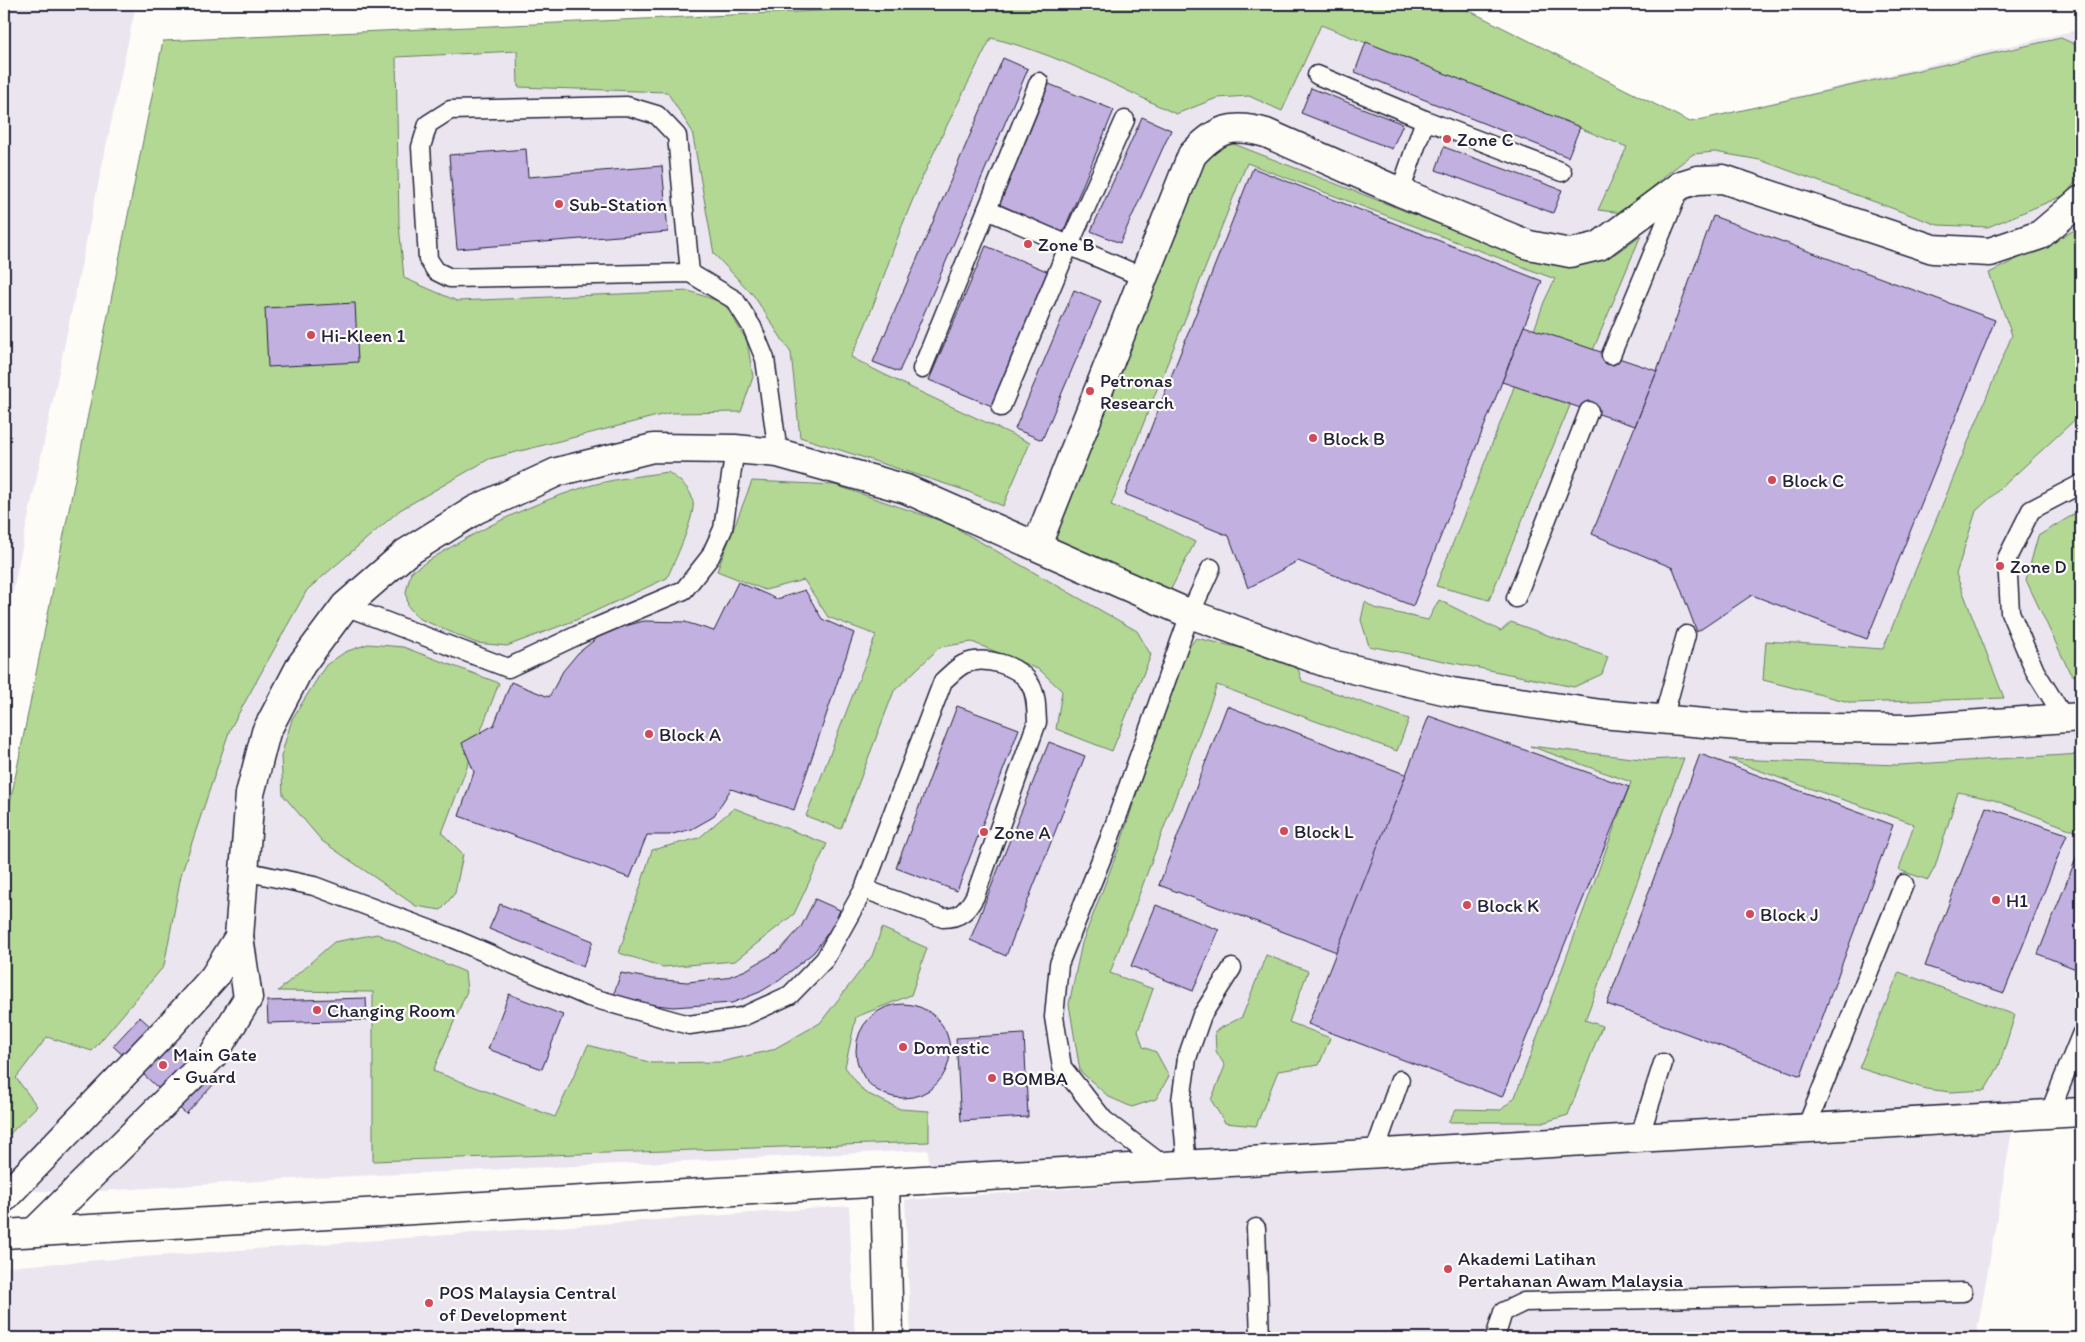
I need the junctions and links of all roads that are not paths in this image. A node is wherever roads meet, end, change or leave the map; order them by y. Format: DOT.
graph roads {
  1 [pos="1317,75"];
  2 [pos="1039,82"];
  3 [pos="1126,120"];
  4 [pos="1425,120"];
  5 [pos="1562,172"];
  6 [pos="1681,186"];
  7 [pos="1400,192"];
  8 [pos="2081,200"];
  9 [pos="987,210"];
  10 [pos="1069,245"];
  11 [pos="690,273"];
  12 [pos="1145,278"];
  13 [pos="1611,355"];
  14 [pos="922,368"];
  15 [pos="1001,407"];
  16 [pos="1589,411"];
  17 [pos="734,449"];
  18 [pos="778,453"];
  19 [pos="2081,484"];
  20 [pos="1036,545"];
  21 [pos="1211,568"];
  22 [pos="1516,598"];
  23 [pos="345,606"];
  24 [pos="1190,614"];
  25 [pos="1686,634"];
  26 [pos="2073,718"];
  27 [pos="1663,719"];
  28 [pos="244,871"];
  29 [pos="1904,884"];
  30 [pos="864,889"];
  31 [pos="239,937"];
  32 [pos="1232,968"];
  33 [pos="2081,1035"];
  34 [pos="1663,1063"];
  35 [pos="1400,1080"];
  36 [pos="2081,1112"];
  37 [pos="2049,1114"];
  38 [pos="1806,1128"];
  39 [pos="1639,1138"];
  40 [pos="1374,1154"];
  41 [pos="1176,1165"];
  42 [pos="885,1182"];
  43 [pos="4,1198"];
  44 [pos="1256,1228"];
  45 [pos="34,1232"];
  46 [pos="4,1234"];
  47 [pos="1963,1292"];
  48 [pos="889,1338"];
  49 [pos="1260,1338"];
  50 [pos="1495,1338"];
  1 -- 4 [label="lane"];
  2 -- 9 [label="lane"];
  3 -- 10 [label="lane"];
  4 -- 5 [label="lane"];
  4 -- 7 [label="lane"];
  6 -- 7 [label="street"];
  6 -- 8 [label="street"];
  6 -- 13 [label="lane"];
  7 -- 12 [label="street"];
  9 -- 10 [label="lane"];
  9 -- 14 [label="lane"];
  10 -- 12 [label="lane"];
  10 -- 15 [label="lane"];
  11 -- 11 [label="lane"];
  11 -- 18 [label="lane"];
  12 -- 20 [label="street"];
  16 -- 22 [label="lane"];
  17 -- 18 [label="street"];
  17 -- 23 [label="street"];
  17 -- 23 [label="lane"];
  18 -- 20 [label="street"];
  19 -- 26 [label="lane"];
  20 -- 24 [label="street"];
  21 -- 24 [label="lane"];
  23 -- 28 [label="street"];
  24 -- 27 [label="street"];
  24 -- 41 [label="lane"];
  25 -- 27 [label="lane"];
  26 -- 27 [label="street"];
  28 -- 30 [label="lane"];
  28 -- 31 [label="street"];
  29 -- 38 [label="lane"];
  30 -- 30 [label="lane"];
  31 -- 43 [label="street"];
  31 -- 45 [label="street"];
  32 -- 41 [label="lane"];
  33 -- 37 [label="lane"];
  34 -- 39 [label="lane"];
  35 -- 40 [label="lane"];
  36 -- 37 [label="street"];
  37 -- 38 [label="street"];
  38 -- 39 [label="street"];
  39 -- 40 [label="street"];
  40 -- 41 [label="street"];
  41 -- 42 [label="street"];
  42 -- 45 [label="street"];
  42 -- 48 [label="street"];
  44 -- 49 [label="lane"];
  45 -- 46 [label="street"];
  47 -- 50 [label="lane"];
}
